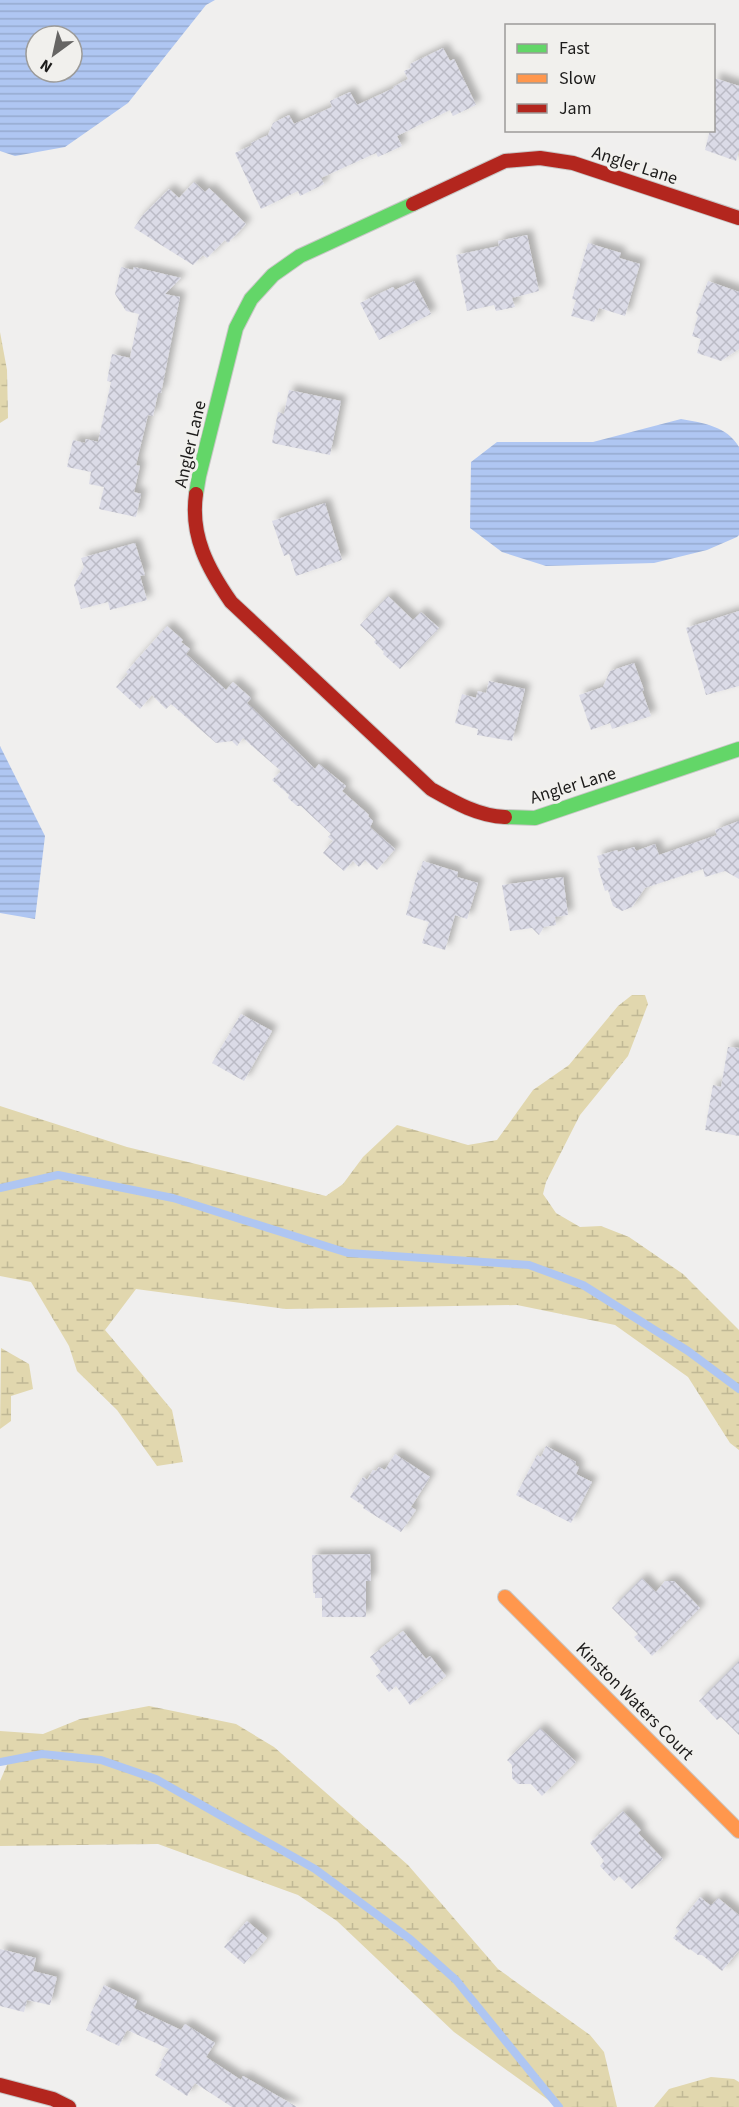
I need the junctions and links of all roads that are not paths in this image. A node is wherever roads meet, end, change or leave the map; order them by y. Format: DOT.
graph roads {
  1 [pos="739,218"];
  2 [pos="739,749"];
  3 [pos="505,1597"];
  4 [pos="739,1831"];
  5 [pos="0,2085"];
  6 [pos="69,2107"];
  1 -- 2 [label="street, Angler Lane"];
  3 -- 4 [label="street, Kinston Waters Court"];
  5 -- 6 [label="street"];
}
